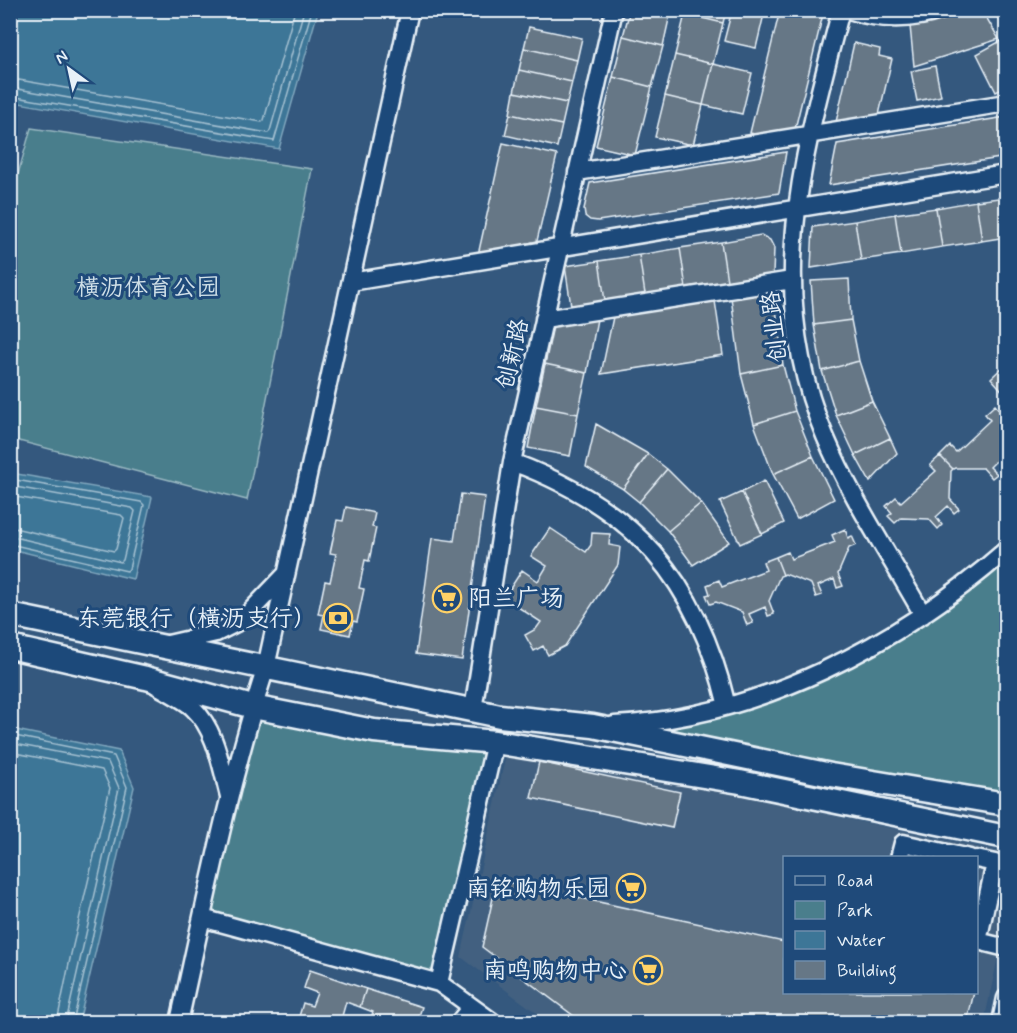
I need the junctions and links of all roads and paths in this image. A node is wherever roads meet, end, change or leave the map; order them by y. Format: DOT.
graph roads {
  1 [pos="410,10"];
  2 [pos="614,10"];
  3 [pos="841,10"];
  4 [pos="849,10"];
  5 [pos="943,10"];
  6 [pos="1006,103"];
  7 [pos="808,135"];
  8 [pos="577,172"];
  9 [pos="1006,174"];
  10 [pos="796,209"];
  11 [pos="561,246"];
  12 [pos="792,280"];
  13 [pos="351,282"];
  14 [pos="544,319"];
  15 [pos="512,462"];
  16 [pos="1006,550"];
  17 [pos="287,573"];
  18 [pos="10,615"];
  19 [pos="923,615"];
  20 [pos="157,646"];
  21 [pos="10,647"];
  22 [pos="266,667"];
  23 [pos="146,678"];
  24 [pos="727,706"];
  25 [pos="253,707"];
  26 [pos="473,711"];
  27 [pos="592,726"];
  28 [pos="495,742"];
  29 [pos="230,799"];
  30 [pos="1006,804"];
  31 [pos="1006,837"];
  32 [pos="900,856"];
  33 [pos="961,856"];
  34 [pos="978,859"];
  35 [pos="982,897"];
  36 [pos="202,918"];
  37 [pos="1006,948"];
  38 [pos="439,983"];
  39 [pos="1006,998"];
  40 [pos="471,1006"];
  41 [pos="179,1023"];
  42 [pos="459,1023"];
  43 [pos="493,1023"];
  44 [pos="1001,1023"];
  1 -- 13 [label="street"];
  2 -- 8 [label="street, 创新路"];
  3 -- 7 [label="street, 创业路"];
  4 -- 5 [label="street"];
  6 -- 7 [label="street"];
  7 -- 8 [label="street"];
  7 -- 10 [label="street, 创业路"];
  8 -- 11 [label="street, 创新路"];
  9 -- 10 [label="street"];
  10 -- 11 [label="street"];
  10 -- 12 [label="street, 创业路"];
  11 -- 13 [label="street"];
  11 -- 14 [label="street, 创新路"];
  12 -- 14 [label="street"];
  12 -- 19 [label="street, 创业路"];
  13 -- 17 [label="street"];
  14 -- 15 [label="street, 创新路"];
  15 -- 24 [label="street"];
  15 -- 26 [label="street, 创新路"];
  16 -- 19 [label="street"];
  17 -- 20 [label="street"];
  17 -- 22 [label="street"];
  18 -- 20 [label="main road"];
  19 -- 24 [label="street"];
  20 -- 22 [label="main road"];
  21 -- 23 [label="main road"];
  22 -- 25 [label="street"];
  22 -- 26 [label="main road"];
  23 -- 25 [label="main road"];
  23 -- 29 [label="street"];
  24 -- 27 [label="street"];
  25 -- 28 [label="main road"];
  25 -- 29 [label="street"];
  26 -- 27 [label="main road"];
  27 -- 30 [label="main road"];
  28 -- 31 [label="main road"];
  28 -- 38 [label="street"];
  29 -- 36 [label="street"];
  32 -- 33 [label="street"];
  34 -- 35 [label="street"];
  35 -- 37 [label="street"];
  36 -- 38 [label="street"];
  36 -- 41 [label="street"];
  38 -- 40 [label="street"];
  39 -- 44 [label="street"];
  40 -- 42 [label="street"];
  40 -- 43 [label="street"];
}
